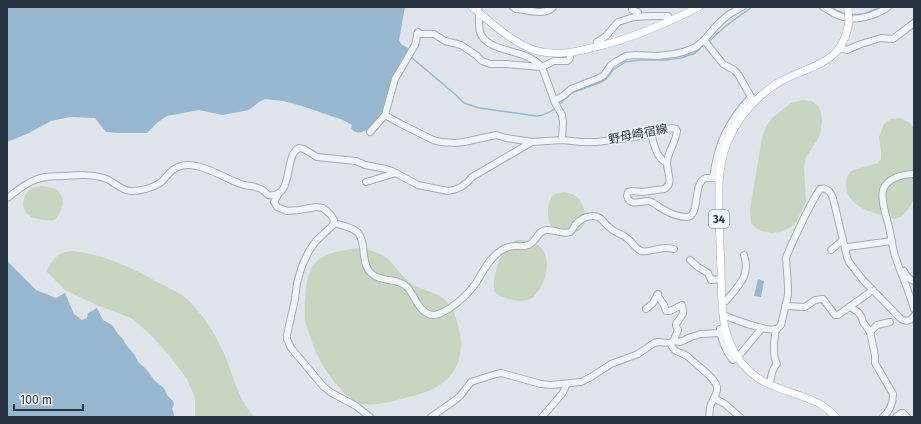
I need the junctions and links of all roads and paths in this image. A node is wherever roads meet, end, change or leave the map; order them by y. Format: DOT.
graph roads {
  1 [pos="513,7"];
  2 [pos="553,7"];
  3 [pos="632,7"];
  4 [pos="699,7"];
  5 [pos="742,7"];
  6 [pos="823,7"];
  7 [pos="888,7"];
  8 [pos="848,8"];
  9 [pos="475,9"];
  10 [pos="638,17"];
  11 [pos="671,20"];
  12 [pos="914,23"];
  13 [pos="704,40"];
  14 [pos="597,47"];
  15 [pos="840,48"];
  16 [pos="570,53"];
  17 [pos="542,67"];
  18 [pos="555,102"];
  19 [pos="385,115"];
  20 [pos="370,132"];
  21 [pos="651,134"];
  22 [pos="562,140"];
  23 [pos="532,142"];
  24 [pos="667,163"];
  25 [pos="396,173"];
  26 [pos="914,174"];
  27 [pos="716,179"];
  28 [pos="366,182"];
  29 [pos="279,193"];
  30 [pos="7,198"];
  31 [pos="334,223"];
  32 [pos="843,240"];
  33 [pos="892,241"];
  34 [pos="674,249"];
  35 [pos="832,250"];
  36 [pos="846,250"];
  37 [pos="744,255"];
  38 [pos="690,260"];
  39 [pos="900,270"];
  40 [pos="721,279"];
  41 [pos="914,281"];
  42 [pos="873,290"];
  43 [pos="722,302"];
  44 [pos="786,306"];
  45 [pos="850,307"];
  46 [pos="646,309"];
  47 [pos="914,309"];
  48 [pos="723,315"];
  49 [pos="914,316"];
  50 [pos="890,322"];
  51 [pos="762,328"];
  52 [pos="776,329"];
  53 [pos="870,332"];
  54 [pos="672,343"];
  55 [pos="738,357"];
  56 [pos="567,384"];
  57 [pos="770,384"];
  58 [pos="714,398"];
  59 [pos="370,417"];
  60 [pos="431,417"];
  61 [pos="542,417"];
  62 [pos="709,417"];
  63 [pos="740,417"];
  64 [pos="836,417"];
  65 [pos="884,417"];
  66 [pos="896,417"];
  67 [pos="907,417"];
  1 -- 2 [label="street"];
  3 -- 10 [label="street"];
  4 -- 11 [label="main road"];
  5 -- 13 [label="street"];
  6 -- 7 [label="street"];
  8 -- 15 [label="main road, 34, bridge"];
  9 -- 16 [label="main road"];
  9 -- 17 [label="street"];
  10 -- 11 [label="street"];
  10 -- 14 [label="street"];
  11 -- 14 [label="main road"];
  12 -- 15 [label="street"];
  13 -- 18 [label="street"];
  13 -- 27 [label="street"];
  14 -- 16 [label="main road"];
  15 -- 27 [label="main road, 34"];
  16 -- 17 [label="street"];
  17 -- 18 [label="street"];
  17 -- 19 [label="street"];
  18 -- 22 [label="street"];
  19 -- 20 [label="street"];
  19 -- 23 [label="street"];
  21 -- 22 [label="street, 野母崎宿線 / 34"];
  21 -- 24 [label="street"];
  21 -- 24 [label="street, 野母崎宿線 / 34"];
  22 -- 23 [label="street, 野母崎宿線"];
  23 -- 25 [label="street"];
  24 -- 27 [label="street, 野母崎宿線 / 34"];
  25 -- 28 [label="street"];
  25 -- 29 [label="street"];
  26 -- 33 [label="street"];
  27 -- 40 [label="main road, 34"];
  29 -- 30 [label="street"];
  29 -- 31 [label="street"];
  31 -- 34 [label="street"];
  31 -- 59 [label="street"];
  32 -- 35 [label="street"];
  32 -- 36 [label="street"];
  32 -- 44 [label="street"];
  33 -- 36 [label="street"];
  33 -- 39 [label="street"];
  36 -- 42 [label="street"];
  37 -- 43 [label="street"];
  38 -- 40 [label="street"];
  39 -- 41 [label="street"];
  39 -- 47 [label="street"];
  40 -- 43 [label="main road, 34"];
  42 -- 45 [label="street"];
  42 -- 49 [label="street"];
  43 -- 48 [label="main road, 34"];
  44 -- 45 [label="street"];
  44 -- 52 [label="street"];
  45 -- 53 [label="street"];
  46 -- 54 [label="street"];
  48 -- 51 [label="street"];
  48 -- 55 [label="main road, 34"];
  50 -- 53 [label="street"];
  51 -- 52 [label="street"];
  51 -- 55 [label="street"];
  52 -- 57 [label="street"];
  53 -- 65 [label="street"];
  54 -- 55 [label="street"];
  54 -- 56 [label="street"];
  54 -- 58 [label="street"];
  55 -- 57 [label="main road, 34"];
  56 -- 60 [label="street"];
  56 -- 61 [label="street"];
  57 -- 64 [label="main road, 34"];
  58 -- 62 [label="street"];
  58 -- 63 [label="street"];
  66 -- 67 [label="street"];
}
